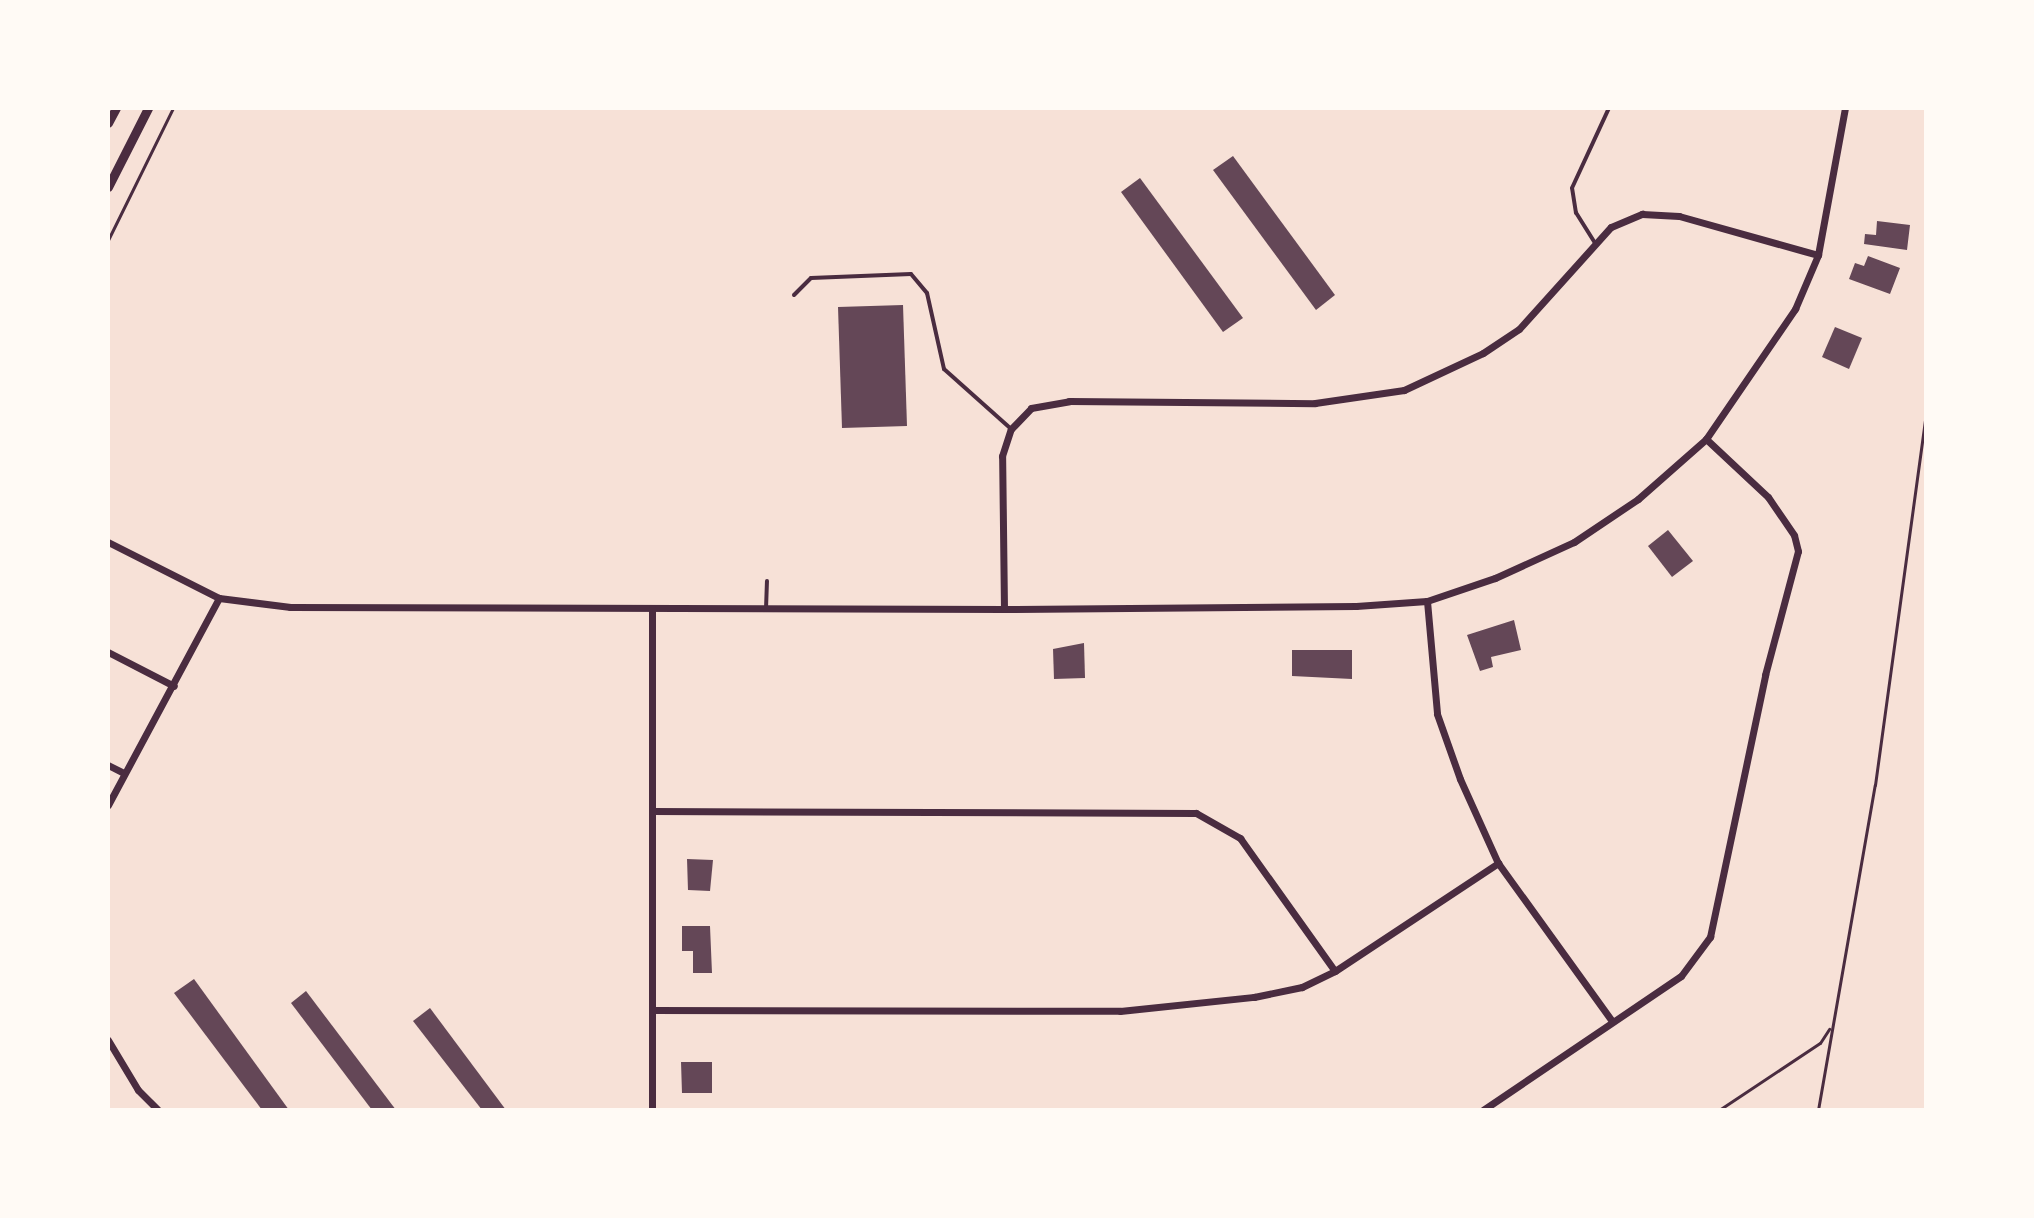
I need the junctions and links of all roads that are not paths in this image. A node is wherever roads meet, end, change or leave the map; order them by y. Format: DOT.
graph roads {
  1 [pos="116,108"];
  2 [pos="148,108"];
  3 [pos="1609,108"];
  4 [pos="1845,108"];
  5 [pos="108,123"];
  6 [pos="108,187"];
  7 [pos="1597,245"];
  8 [pos="1818,255"];
  9 [pos="794,295"];
  10 [pos="1011,429"];
  11 [pos="1706,439"];
  12 [pos="108,542"];
  13 [pos="767,581"];
  14 [pos="219,598"];
  15 [pos="1427,601"];
  16 [pos="652,608"];
  17 [pos="766,609"];
  18 [pos="1004,609"];
  19 [pos="108,652"];
  20 [pos="174,686"];
  21 [pos="108,765"];
  22 [pos="124,773"];
  23 [pos="108,805"];
  24 [pos="652,811"];
  25 [pos="1498,863"];
  26 [pos="1335,971"];
  27 [pos="653,1010"];
  28 [pos="1612,1021"];
  29 [pos="108,1040"];
  30 [pos="158,1110"];
  31 [pos="652,1110"];
  32 [pos="1483,1110"];
  1 -- 5 [label="street"];
  2 -- 6 [label="street"];
  3 -- 7 [label="lane"];
  4 -- 8 [label="street"];
  7 -- 8 [label="street"];
  7 -- 10 [label="street"];
  8 -- 11 [label="street"];
  9 -- 10 [label="lane"];
  10 -- 18 [label="street"];
  11 -- 15 [label="street"];
  11 -- 28 [label="street"];
  12 -- 14 [label="street"];
  13 -- 17 [label="lane"];
  14 -- 16 [label="street"];
  14 -- 20 [label="street"];
  15 -- 18 [label="street"];
  15 -- 25 [label="street"];
  16 -- 17 [label="street"];
  16 -- 24 [label="street"];
  17 -- 18 [label="street"];
  19 -- 20 [label="street"];
  20 -- 22 [label="street"];
  21 -- 22 [label="street"];
  22 -- 23 [label="street"];
  24 -- 26 [label="street"];
  24 -- 27 [label="street"];
  25 -- 26 [label="street"];
  25 -- 28 [label="street"];
  26 -- 27 [label="street"];
  27 -- 31 [label="street"];
  28 -- 32 [label="street"];
  29 -- 30 [label="street"];
}
